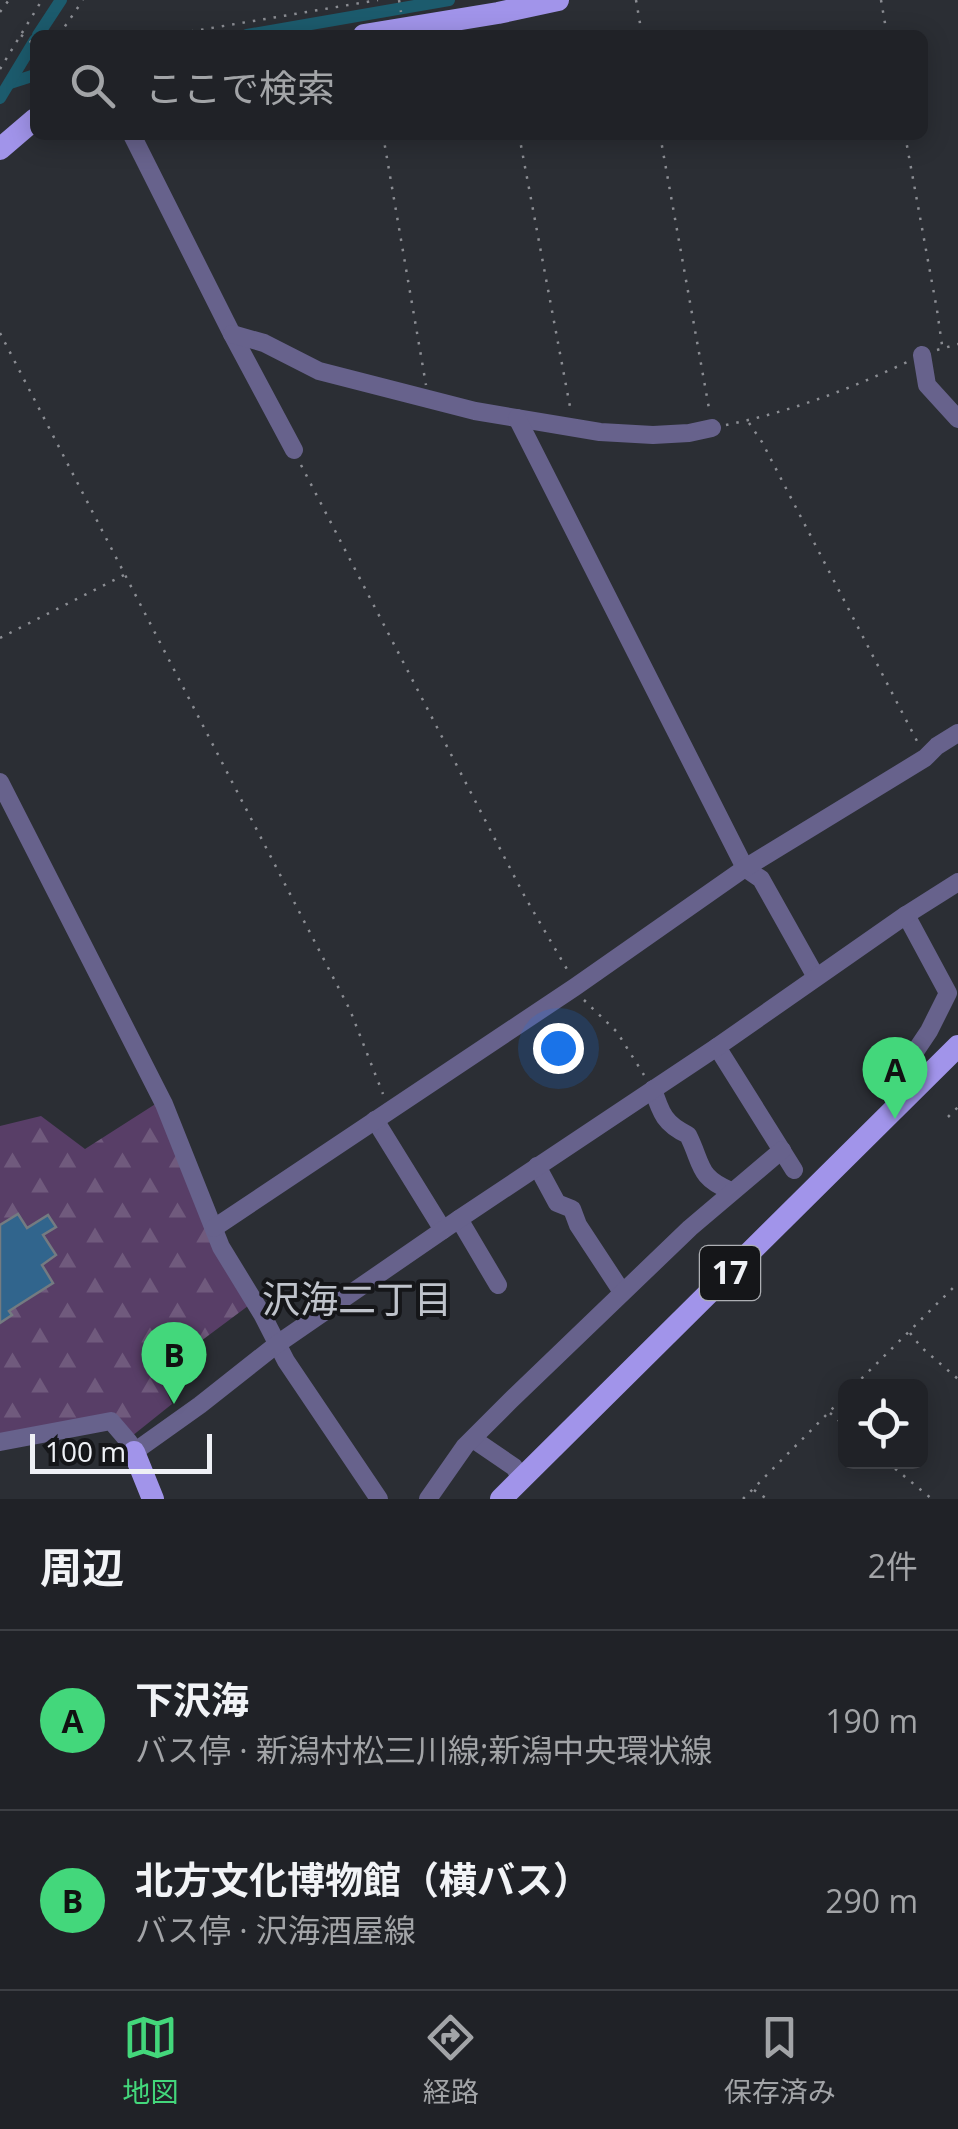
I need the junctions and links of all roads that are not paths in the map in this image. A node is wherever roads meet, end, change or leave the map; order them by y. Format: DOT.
graph roads {
  1 [pos="558,0"];
  2 [pos="394,30"];
  3 [pos="30,123"];
  4 [pos="135,140"];
  5 [pos="0,149"];
  6 [pos="232,334"];
  7 [pos="922,355"];
  8 [pos="517,418"];
  9 [pos="958,419"];
  10 [pos="712,428"];
  11 [pos="294,450"];
  12 [pos="958,733"];
  13 [pos="0,782"];
  14 [pos="745,868"];
  15 [pos="958,882"];
  16 [pos="906,915"];
  17 [pos="816,977"];
  18 [pos="958,1046"];
  19 [pos="717,1047"];
  20 [pos="653,1090"];
  21 [pos="896,1107"];
  22 [pos="382,1115"];
  23 [pos="782,1150"];
  24 [pos="537,1166"];
  25 [pos="794,1170"];
  26 [pos="731,1192"];
  27 [pos="451,1224"];
  28 [pos="214,1228"];
  29 [pos="498,1285"];
  30 [pos="622,1292"];
  31 [pos="276,1345"];
  32 [pos="473,1439"];
  33 [pos="0,1442"];
  34 [pos="134,1452"];
  35 [pos="522,1479"];
  36 [pos="153,1499"];
  37 [pos="379,1499"];
  38 [pos="428,1499"];
  39 [pos="501,1499"];
  1 -- 2 [label="main road"];
  3 -- 5 [label="main road"];
  4 -- 6 [label="street"];
  6 -- 8 [label="street"];
  6 -- 11 [label="street"];
  7 -- 9 [label="street"];
  8 -- 10 [label="street"];
  8 -- 14 [label="street"];
  12 -- 14 [label="street"];
  13 -- 28 [label="street"];
  14 -- 17 [label="street"];
  14 -- 22 [label="street"];
  15 -- 16 [label="street"];
  16 -- 17 [label="street"];
  16 -- 21 [label="street"];
  17 -- 19 [label="street"];
  18 -- 21 [label="main road, 17"];
  19 -- 20 [label="street"];
  19 -- 23 [label="street"];
  20 -- 24 [label="street"];
  20 -- 26 [label="street"];
  21 -- 35 [label="main road, 17"];
  22 -- 27 [label="street"];
  22 -- 28 [label="street"];
  23 -- 25 [label="street"];
  23 -- 26 [label="street"];
  24 -- 27 [label="street"];
  24 -- 30 [label="street"];
  26 -- 30 [label="street"];
  27 -- 29 [label="street"];
  27 -- 31 [label="street"];
  28 -- 31 [label="street"];
  30 -- 32 [label="street"];
  31 -- 34 [label="street"];
  31 -- 37 [label="street"];
  32 -- 35 [label="street"];
  32 -- 38 [label="street"];
  33 -- 34 [label="street"];
  34 -- 36 [label="main road"];
  35 -- 39 [label="main road, 17"];
}
